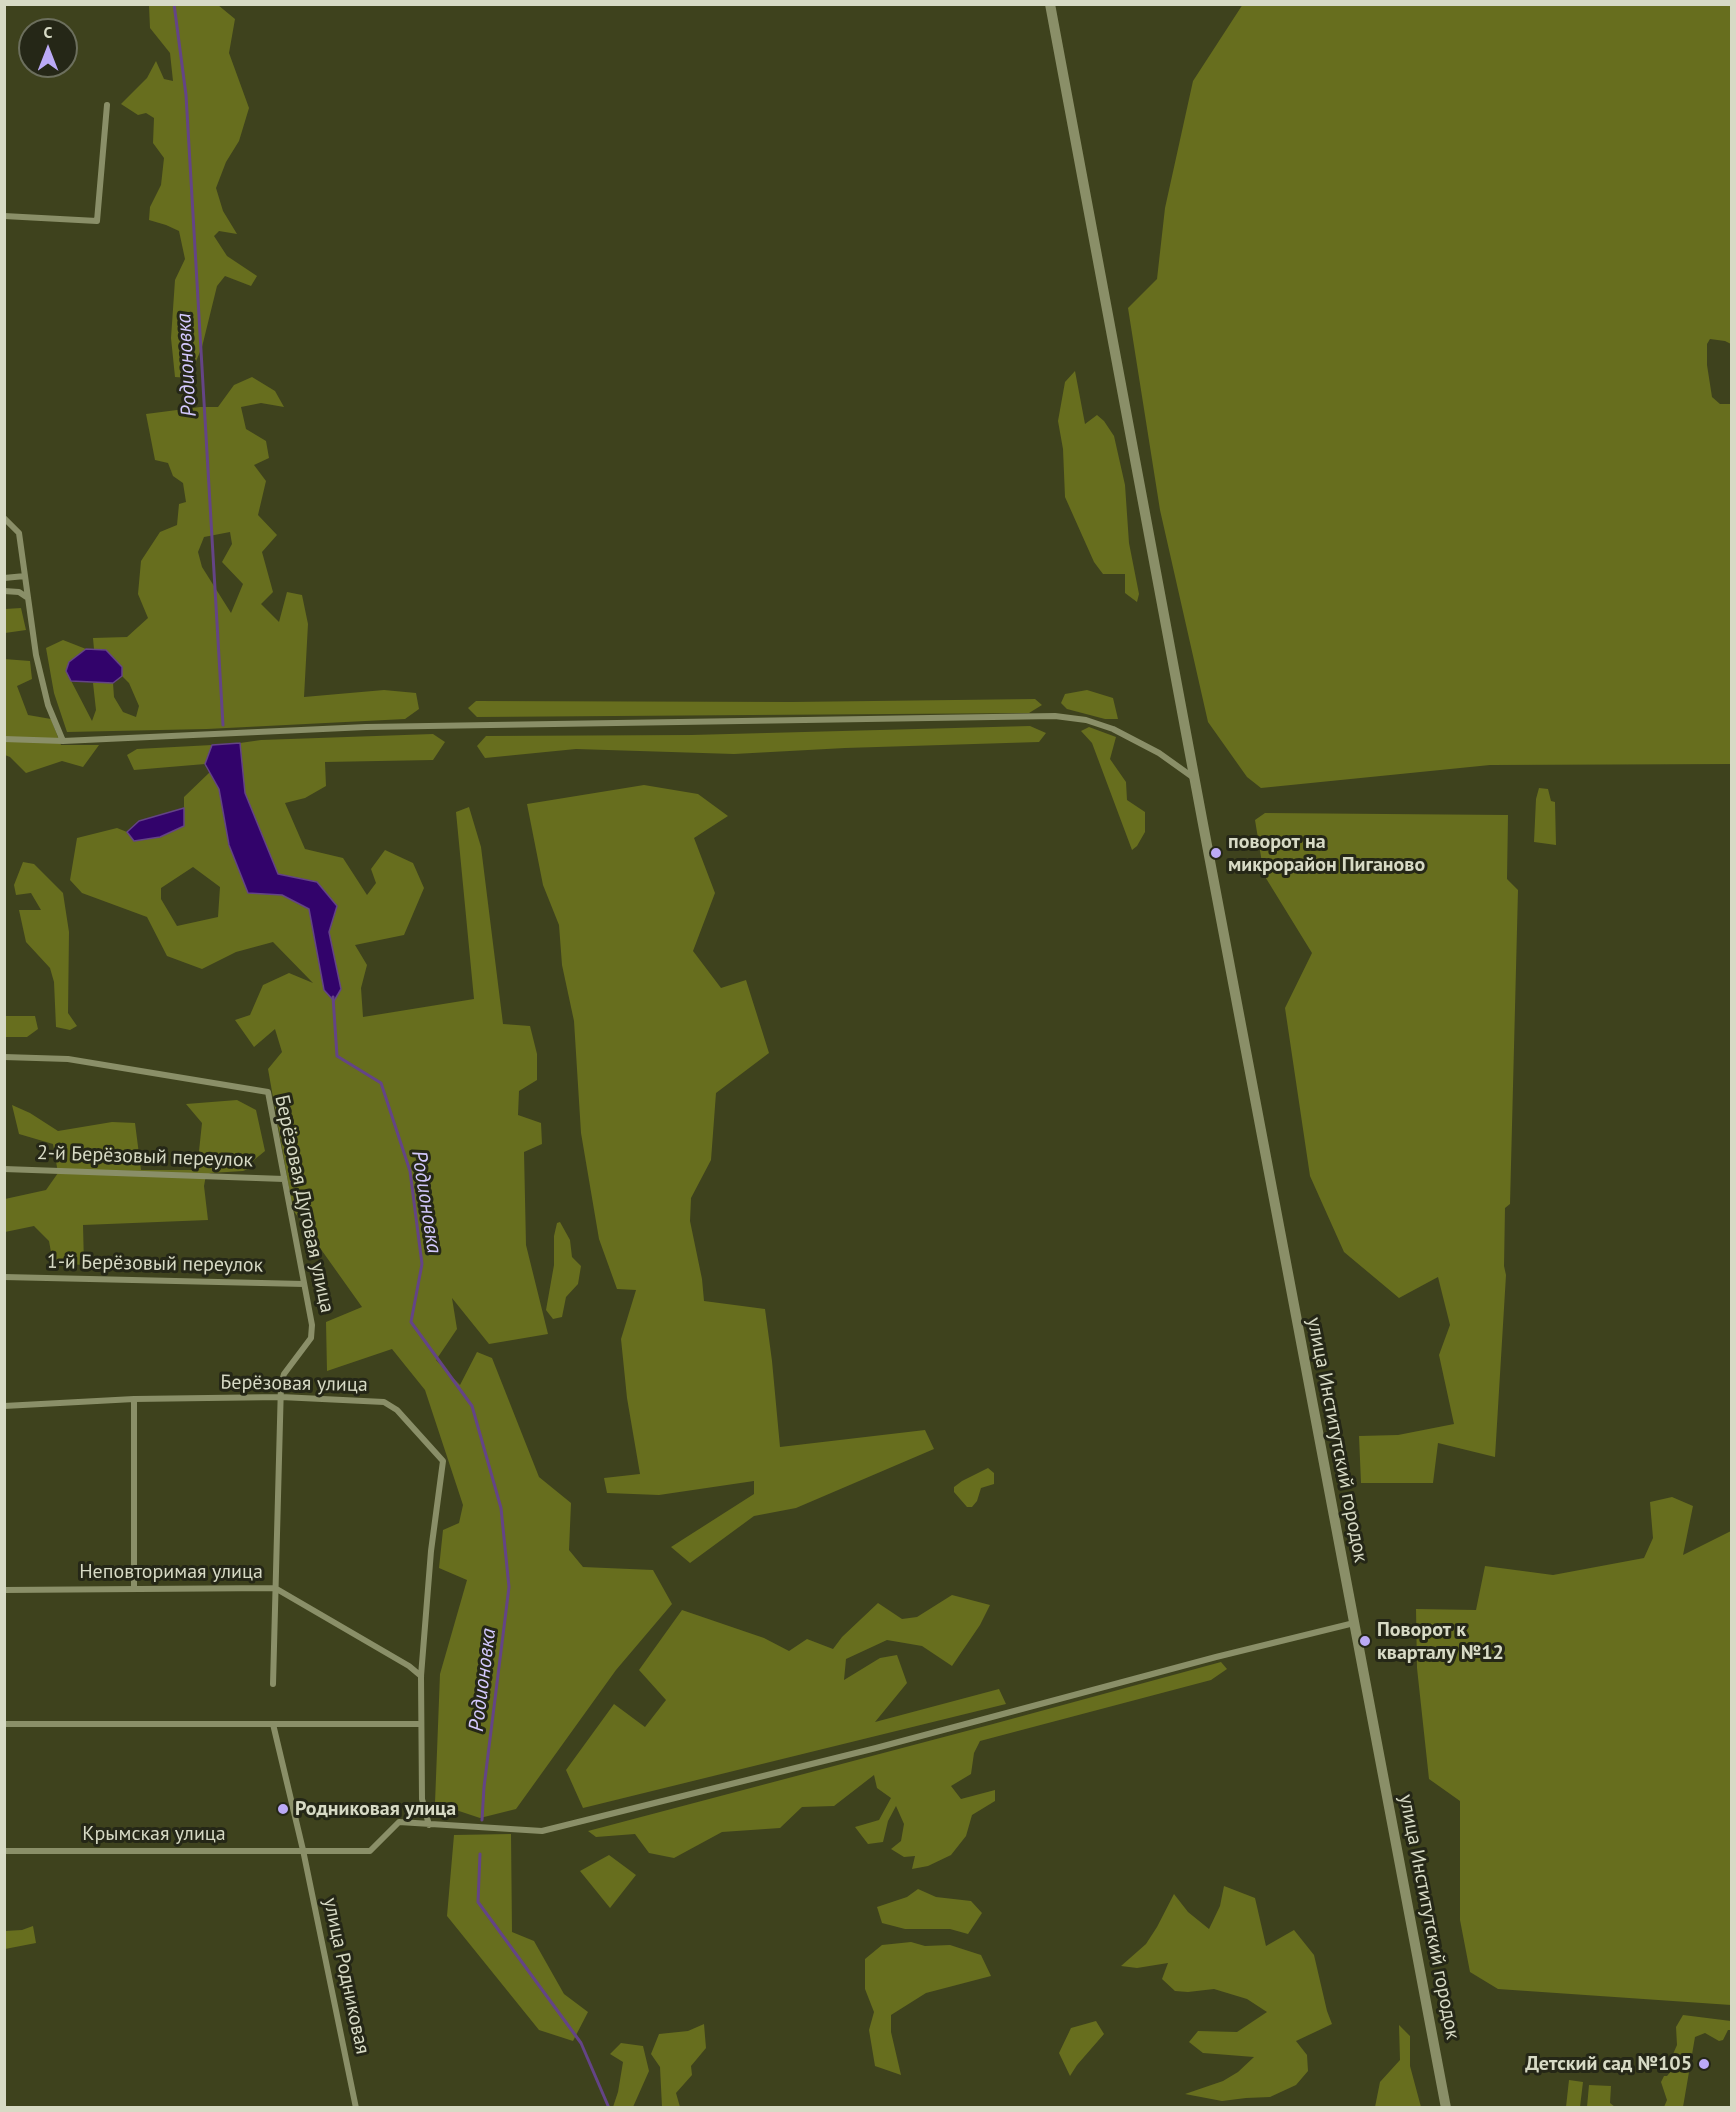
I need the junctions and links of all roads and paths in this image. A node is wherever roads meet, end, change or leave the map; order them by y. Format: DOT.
graph roads {
  1 [pos="1050,4"];
  2 [pos="107,105"];
  3 [pos="4,216"];
  4 [pos="4,518"];
  5 [pos="25,576"];
  6 [pos="4,578"];
  7 [pos="4,591"];
  8 [pos="28,598"];
  9 [pos="4,739"];
  10 [pos="63,741"];
  11 [pos="1194,778"];
  12 [pos="4,1057"];
  13 [pos="4,1169"];
  14 [pos="284,1179"];
  15 [pos="4,1277"];
  16 [pos="304,1284"];
  17 [pos="281,1397"];
  18 [pos="134,1400"];
  19 [pos="4,1406"];
  20 [pos="275,1588"];
  21 [pos="134,1589"];
  22 [pos="4,1590"];
  23 [pos="1354,1623"];
  24 [pos="420,1676"];
  25 [pos="273,1684"];
  26 [pos="4,1724"];
  27 [pos="273,1724"];
  28 [pos="420,1724"];
  29 [pos="429,1825"];
  30 [pos="303,1850"];
  31 [pos="4,1851"];
  32 [pos="356,2108"];
  33 [pos="1446,2108"];
  1 -- 11 [label="street, улица Институтский городок"];
  2 -- 3 [label="street"];
  4 -- 5 [label="street"];
  5 -- 6 [label="street"];
  5 -- 8 [label="street"];
  7 -- 8 [label="street"];
  8 -- 10 [label="street"];
  9 -- 10 [label="street"];
  10 -- 11 [label="street"];
  11 -- 23 [label="street, улица Институтский городок"];
  12 -- 14 [label="street, Берёзовая Дуговая улица"];
  13 -- 14 [label="street, 2-й Берёзовый переулок"];
  14 -- 16 [label="street, Берёзовая Дуговая улица"];
  15 -- 16 [label="street, 1-й Берёзовый переулок"];
  16 -- 17 [label="street, Берёзовая Дуговая улица"];
  17 -- 18 [label="street, Берёзовая улица"];
  17 -- 20 [label="street, Берёзовая Дуговая улица"];
  17 -- 24 [label="street, Берёзовая улица"];
  18 -- 19 [label="street, Берёзовая улица"];
  18 -- 21 [label="street"];
  20 -- 21 [label="street, Неповторимая улица"];
  20 -- 24 [label="street, Неповторимая улица"];
  20 -- 25 [label="street, Берёзовая Дуговая улица"];
  21 -- 22 [label="street, Неповторимая улица"];
  23 -- 29 [label="street"];
  23 -- 33 [label="street, улица Институтский городок"];
  24 -- 28 [label="street, Берёзовая улица"];
  26 -- 27 [label="street"];
  27 -- 28 [label="street"];
  27 -- 30 [label="street, улица Родниковая"];
  28 -- 29 [label="street, Берёзовая улица"];
  29 -- 30 [label="street, Крымская улица"];
  30 -- 31 [label="street, Крымская улица"];
  30 -- 32 [label="street, улица Родниковая"];
}
